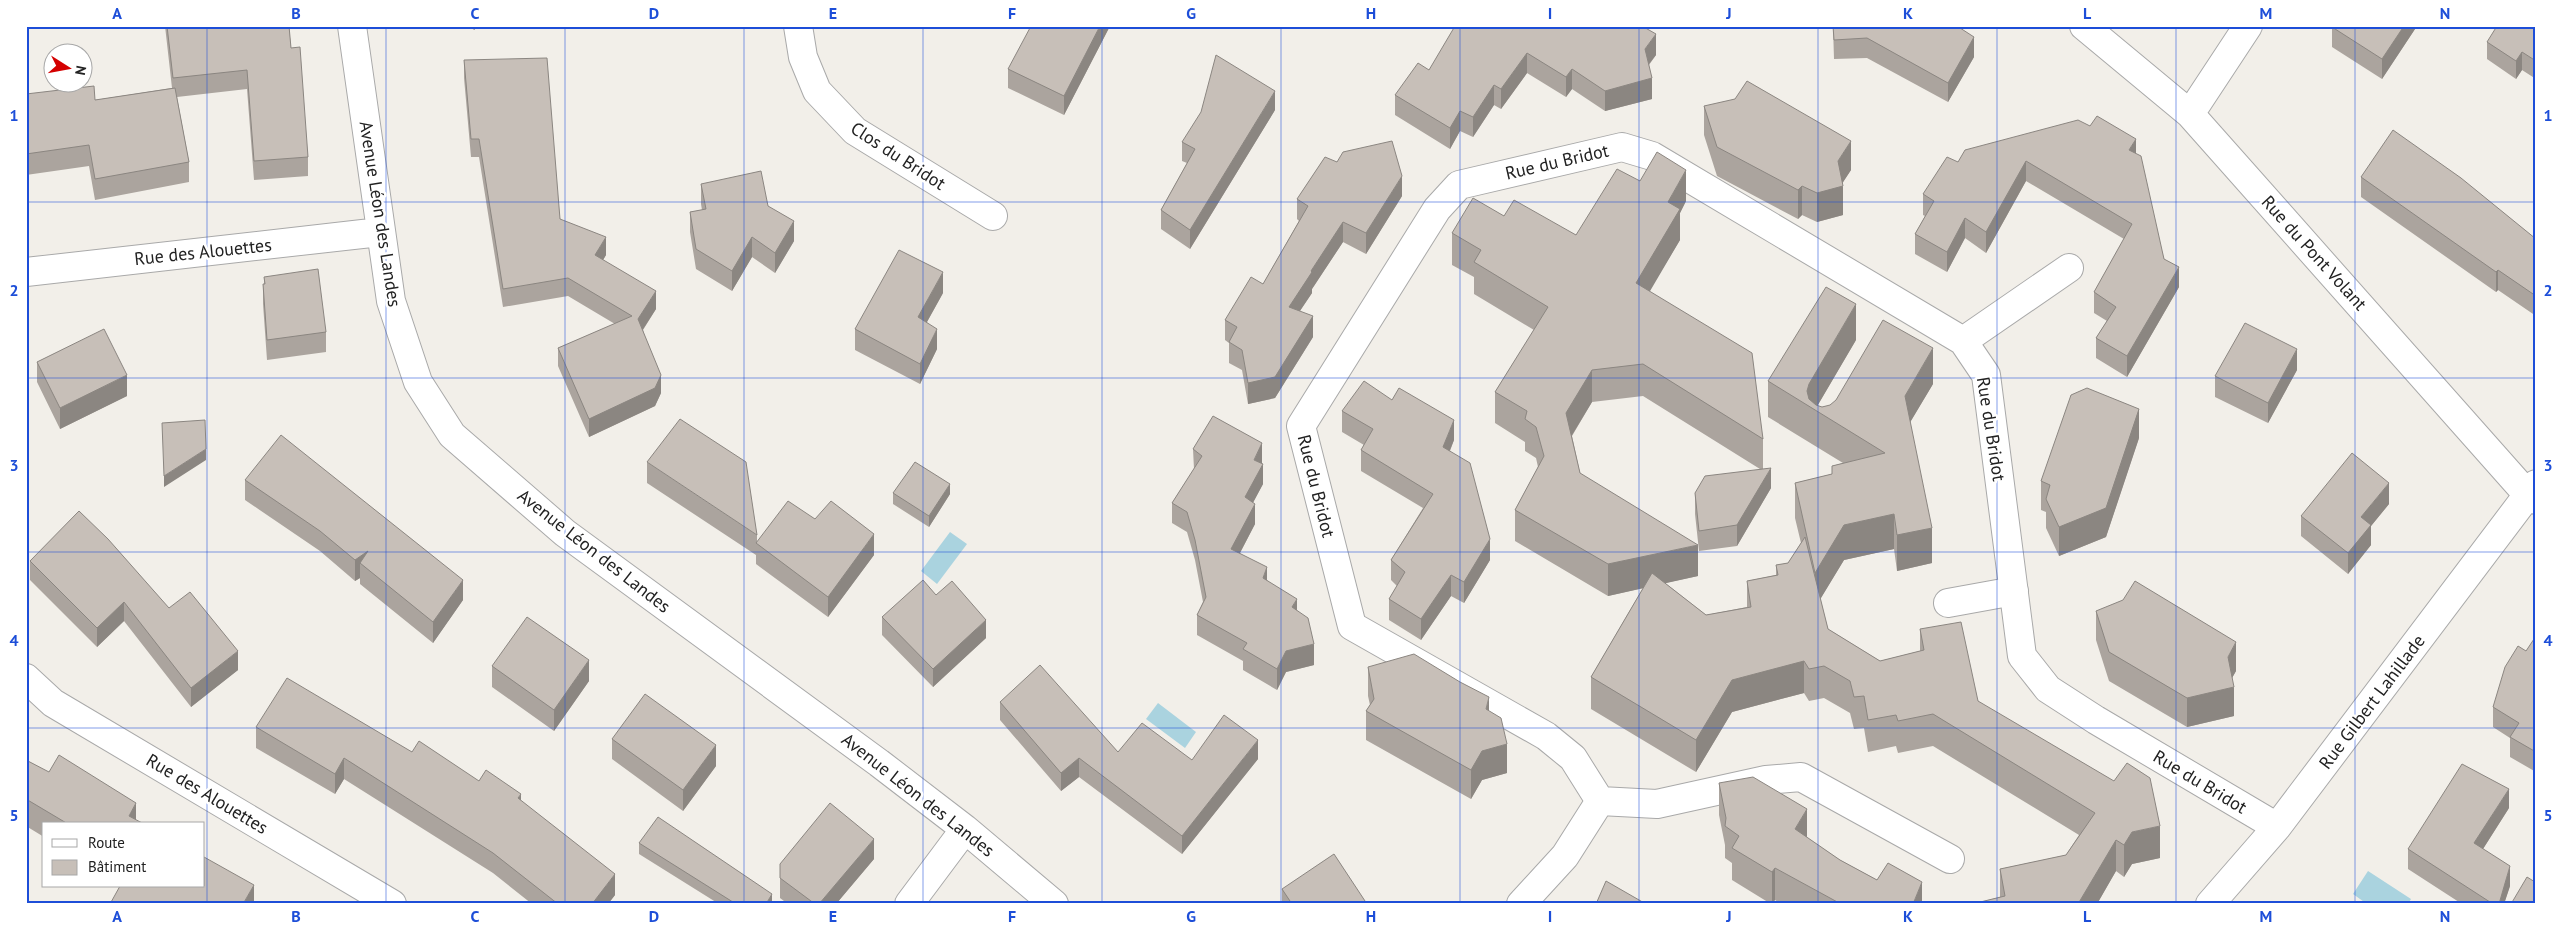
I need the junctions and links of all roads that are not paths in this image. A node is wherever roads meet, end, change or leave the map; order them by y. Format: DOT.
graph roads {
  1 [pos="352,26"];
  2 [pos="798,26"];
  3 [pos="2084,26"];
  4 [pos="2248,26"];
  5 [pos="2190,114"];
  6 [pos="993,216"];
  7 [pos="380,232"];
  8 [pos="2069,268"];
  9 [pos="26,272"];
  10 [pos="1898,301"];
  11 [pos="1883,326"];
  12 [pos="1963,341"];
  13 [pos="2533,493"];
  14 [pos="2014,591"];
  15 [pos="1948,603"];
  16 [pos="26,678"];
  17 [pos="1600,801"];
  18 [pos="2277,827"];
  19 [pos="966,829"];
  20 [pos="1950,859"];
  21 [pos="392,904"];
  22 [pos="908,904"];
  23 [pos="1054,904"];
  24 [pos="1521,904"];
  25 [pos="2210,904"];
  1 -- 7 [label="street, Avenue Léon des Landes"];
  2 -- 6 [label="street, Clos du Bridot"];
  3 -- 5 [label="street, Rue du Pont Volant"];
  4 -- 5 [label="street"];
  5 -- 13 [label="street, Rue du Pont Volant"];
  7 -- 9 [label="street, Rue des Alouettes"];
  7 -- 19 [label="street, Avenue Léon des Landes"];
  8 -- 12 [label="street"];
  10 -- 11 [label="street"];
  10 -- 12 [label="street, Rue du Bridot"];
  10 -- 17 [label="street, Rue du Bridot"];
  12 -- 14 [label="street, Rue du Bridot"];
  13 -- 18 [label="street, Rue Gilbert Lahillade"];
  14 -- 15 [label="street"];
  14 -- 18 [label="street, Rue du Bridot"];
  16 -- 21 [label="street, Rue des Alouettes"];
  17 -- 20 [label="street"];
  17 -- 24 [label="street"];
  18 -- 25 [label="street, Rue Gilbert Lahillade"];
  19 -- 22 [label="street"];
  19 -- 23 [label="street, Avenue Léon des Landes"];
}
